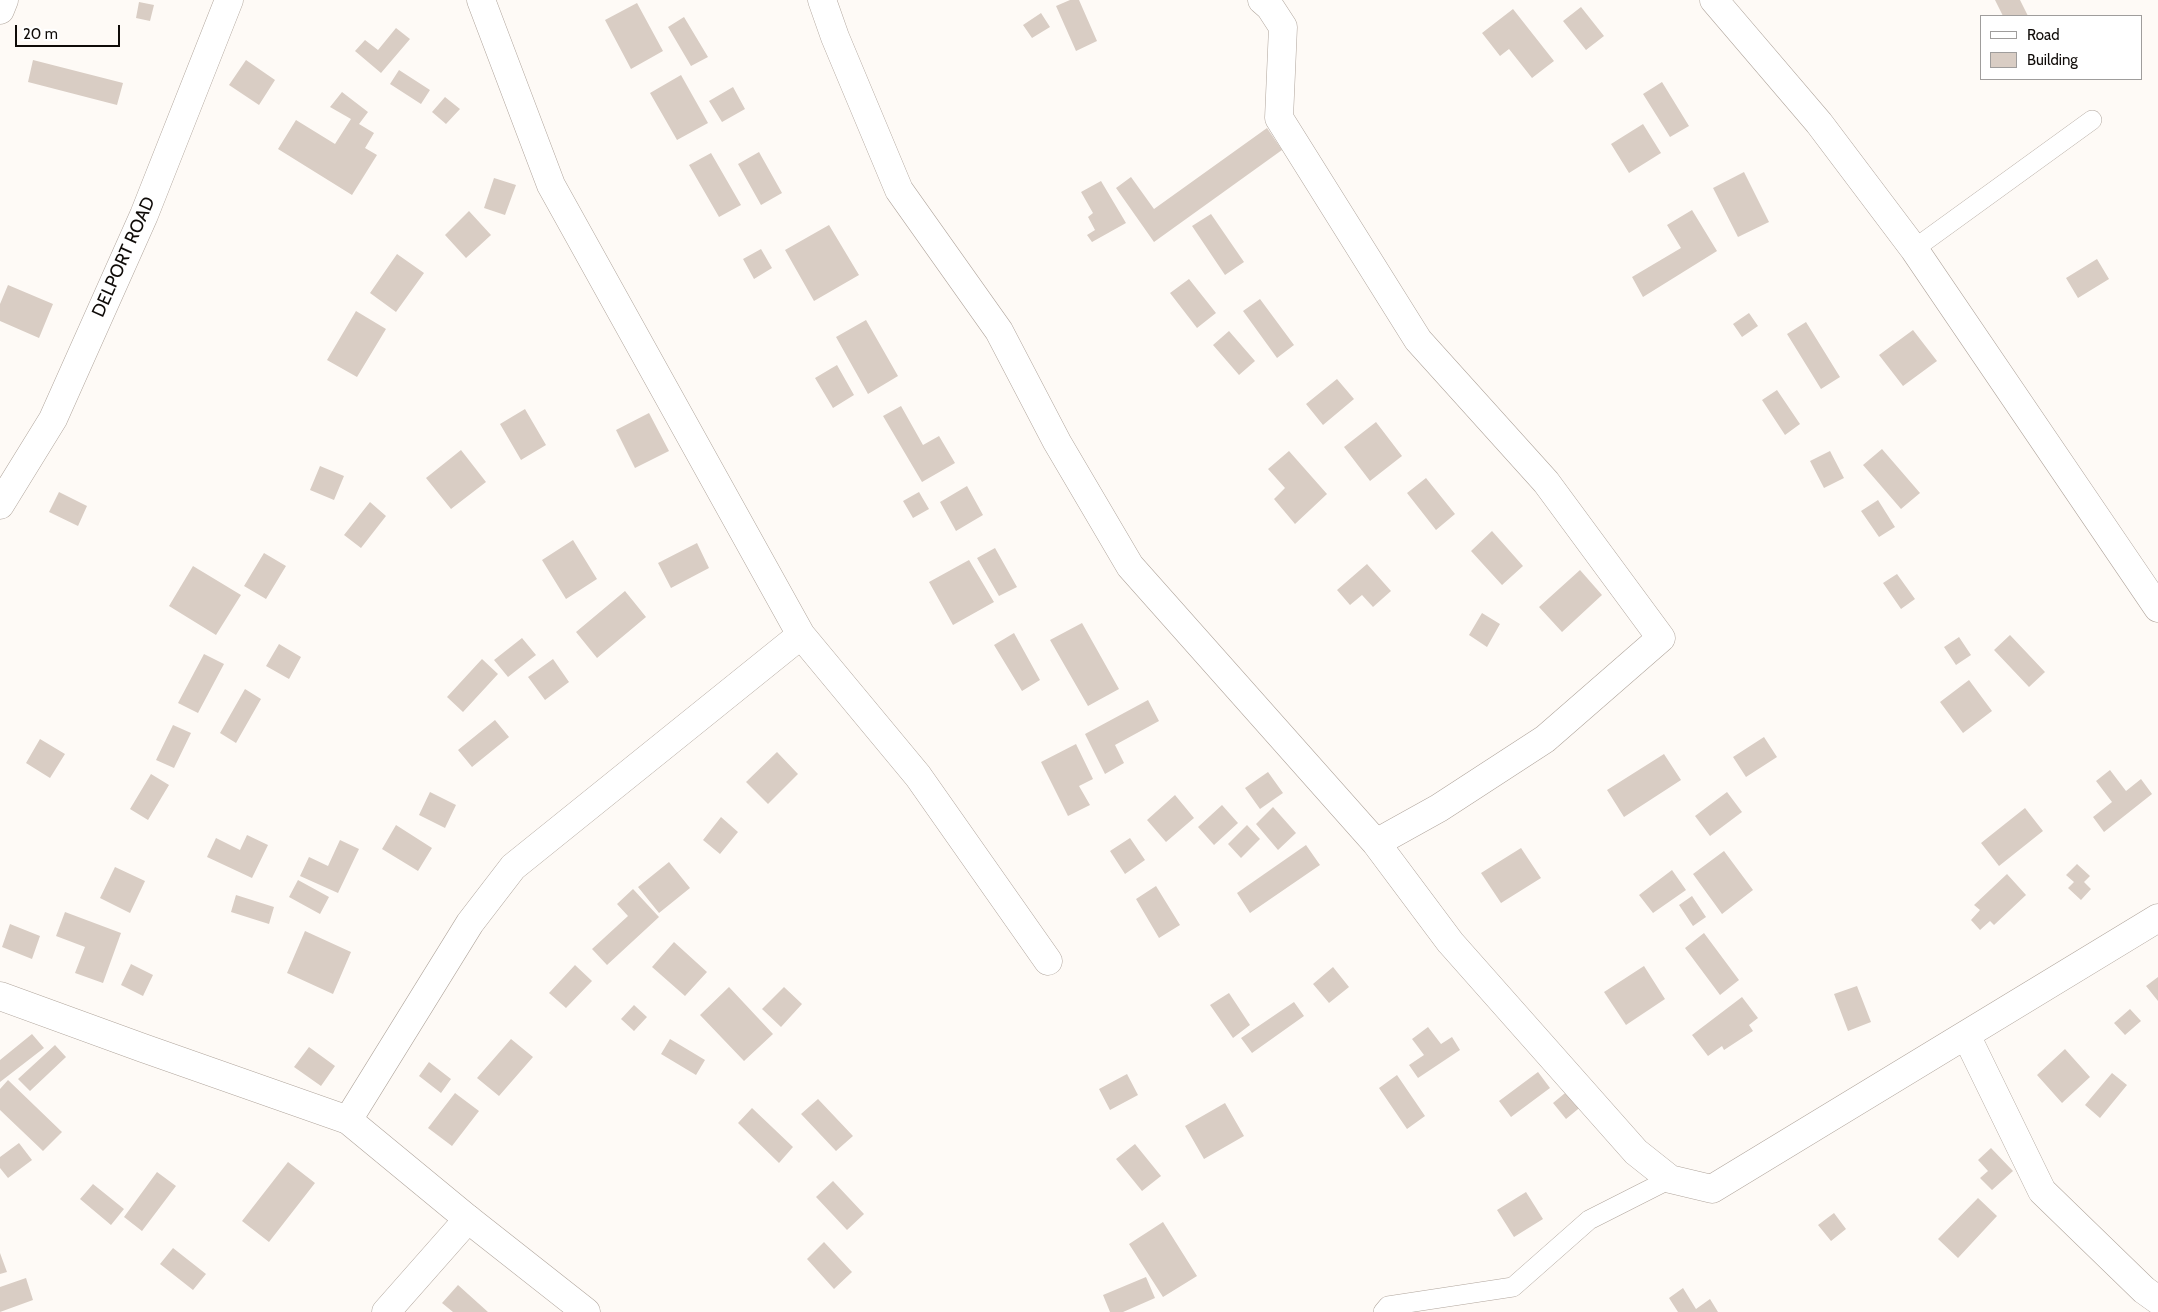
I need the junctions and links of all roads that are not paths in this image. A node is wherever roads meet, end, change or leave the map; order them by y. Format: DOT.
graph roads {
  1 [pos="4,0"];
  2 [pos="229,0"];
  3 [pos="481,0"];
  4 [pos="822,0"];
  5 [pos="1262,0"];
  6 [pos="1714,0"];
  7 [pos="0,10"];
  8 [pos="2092,120"];
  9 [pos="1914,250"];
  10 [pos="0,505"];
  11 [pos="2158,608"];
  12 [pos="801,635"];
  13 [pos="1376,843"];
  14 [pos="2158,918"];
  15 [pos="1048,961"];
  16 [pos="0,996"];
  17 [pos="1966,1035"];
  18 [pos="348,1120"];
  19 [pos="1670,1179"];
  20 [pos="468,1219"];
  21 [pos="2158,1300"];
  22 [pos="386,1312"];
  23 [pos="586,1312"];
  24 [pos="1383,1312"];
  1 -- 7 [label="street"];
  2 -- 10 [label="street, DELPORT ROAD"];
  3 -- 12 [label="street"];
  4 -- 13 [label="street"];
  5 -- 13 [label="street"];
  6 -- 9 [label="street"];
  8 -- 9 [label="lane"];
  9 -- 11 [label="street"];
  12 -- 15 [label="street"];
  12 -- 18 [label="street"];
  13 -- 19 [label="street"];
  14 -- 17 [label="street"];
  16 -- 18 [label="street"];
  17 -- 19 [label="street"];
  17 -- 21 [label="street"];
  18 -- 20 [label="street"];
  19 -- 24 [label="lane"];
  20 -- 22 [label="street"];
  20 -- 23 [label="street"];
}
